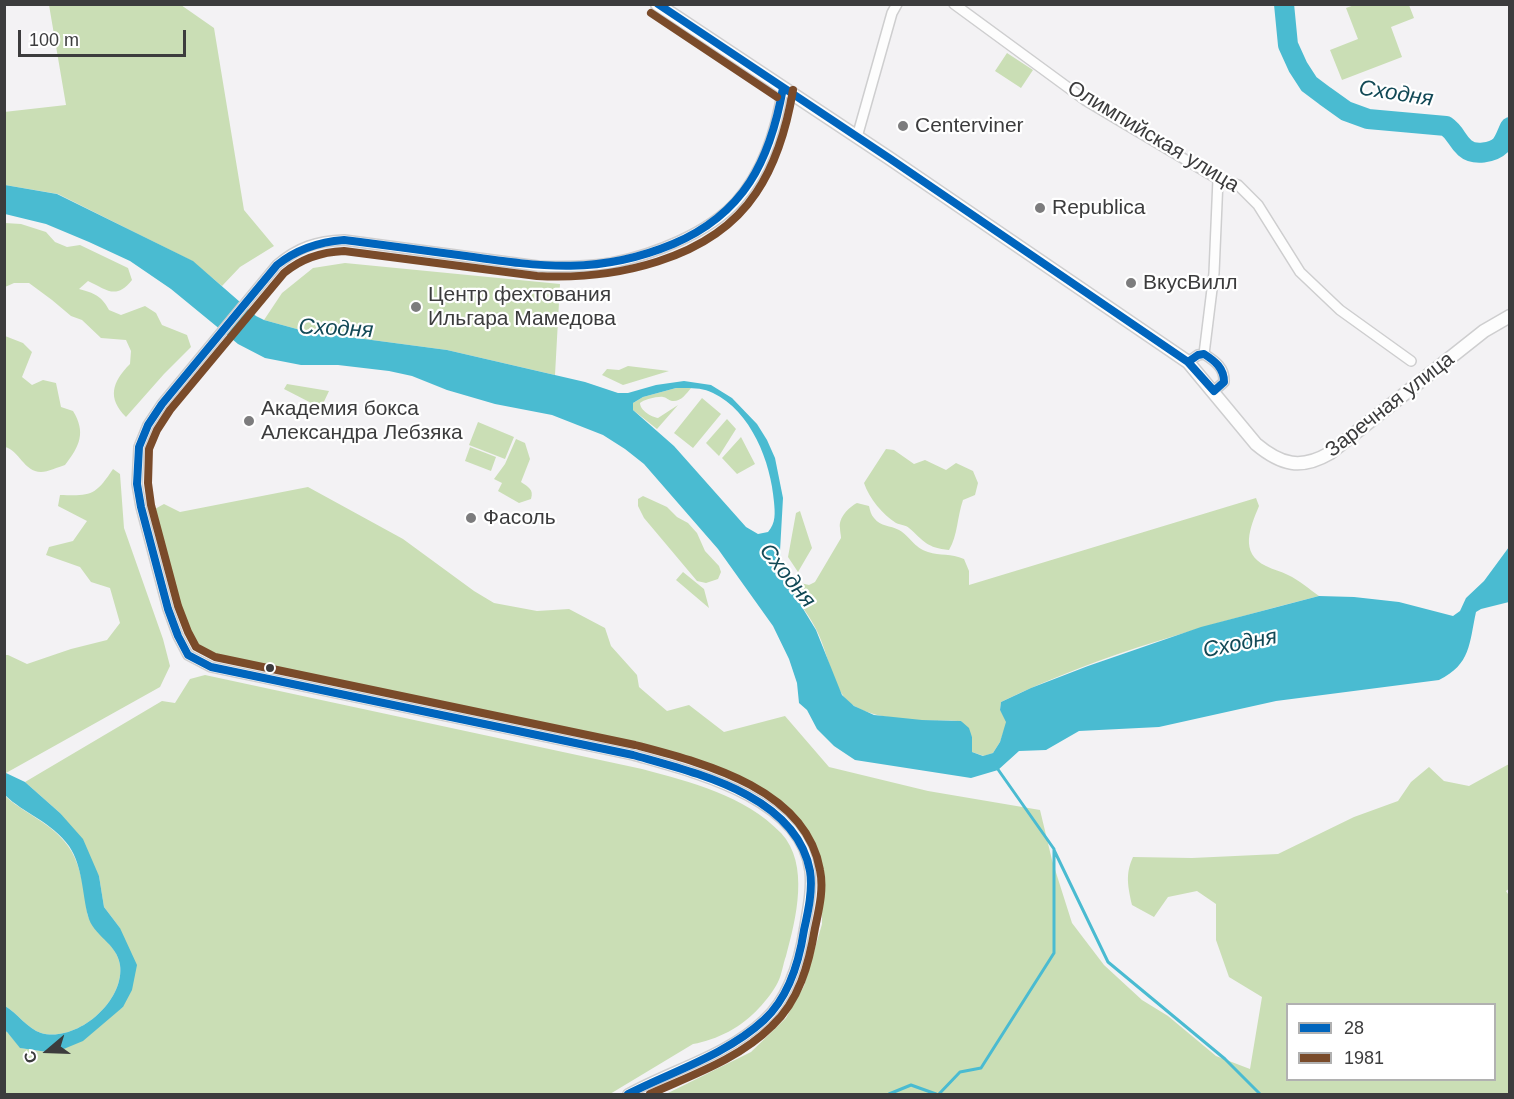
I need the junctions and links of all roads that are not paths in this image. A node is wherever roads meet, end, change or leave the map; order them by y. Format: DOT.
graph roads {
  1 [pos="657,4"];
  2 [pos="897,4"];
  3 [pos="954,4"];
  4 [pos="783,88"];
  5 [pos="857,137"];
  6 [pos="1218,178"];
  7 [pos="1509,316"];
  8 [pos="1204,354"];
  9 [pos="1411,361"];
  10 [pos="1188,362"];
  11 [pos="1214,391"];
  12 [pos="628,1095"];
  1 -- 4 [label="main road, Заречная улица"];
  2 -- 5 [label="street"];
  3 -- 6 [label="street, Олимпийская улица"];
  4 -- 5 [label="main road, Заречная улица"];
  4 -- 12 [label="street"];
  5 -- 10 [label="main road, Заречная улица"];
  6 -- 8 [label="street"];
  6 -- 9 [label="street, Олимпийская улица"];
  7 -- 11 [label="main road, Заречная улица"];
  8 -- 10 [label="street"];
  8 -- 11 [label="street"];
  10 -- 11 [label="main road, Заречная улица"];
}
